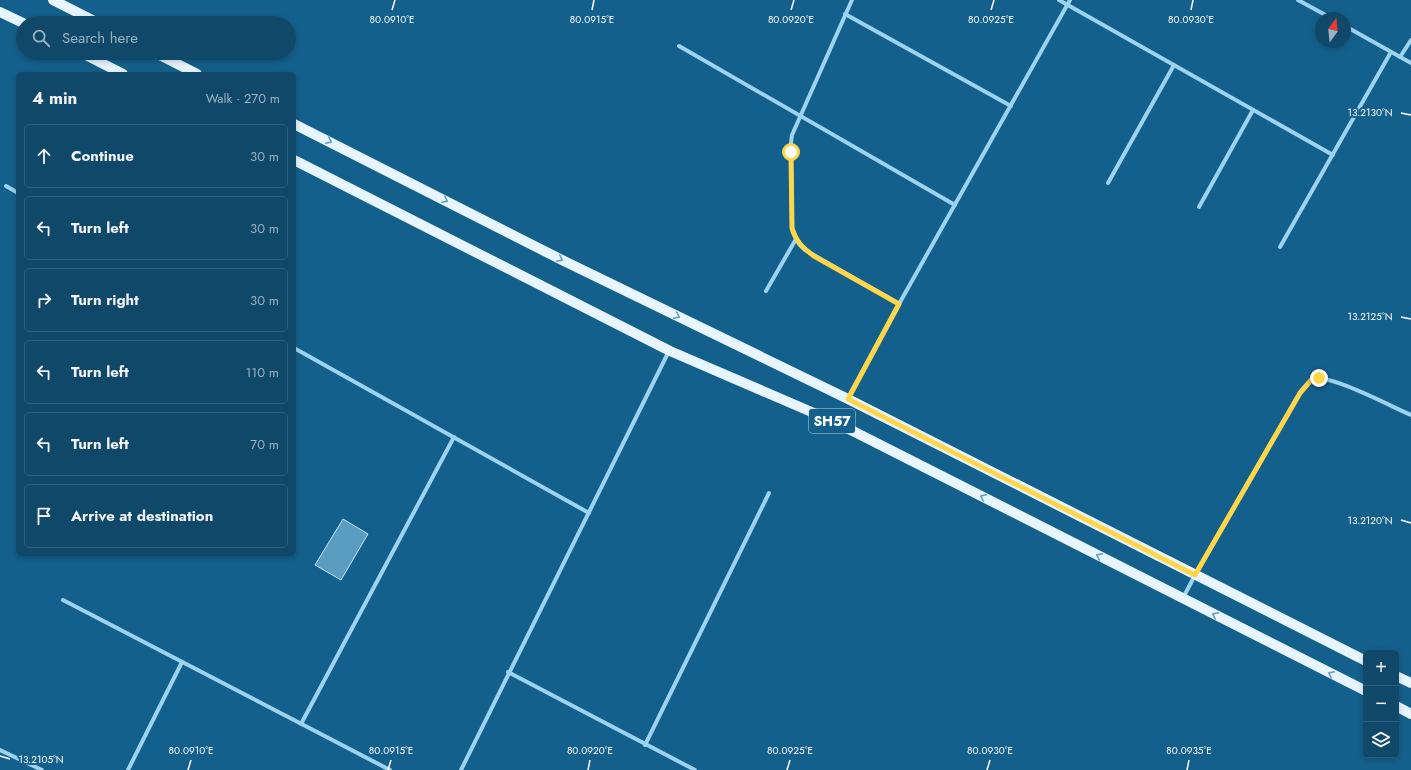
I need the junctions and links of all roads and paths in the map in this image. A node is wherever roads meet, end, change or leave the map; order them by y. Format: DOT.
graph roads {
  1 [pos="53,0"];
  2 [pos="852,0"];
  3 [pos="1059,0"];
  4 [pos="1070,0"];
  5 [pos="1298,0"];
  6 [pos="1068,5"];
  7 [pos="0,12"];
  8 [pos="1320,12"];
  9 [pos="845,14"];
  10 [pos="84,16"];
  11 [pos="16,20"];
  12 [pos="1351,29"];
  13 [pos="1411,40"];
  14 [pos="679,46"];
  15 [pos="1392,52"];
  16 [pos="1400,57"];
  17 [pos="96,60"];
  18 [pos="170,60"];
  19 [pos="1411,63"];
  20 [pos="1174,65"];
  21 [pos="119,72"];
  22 [pos="193,72"];
  23 [pos="1011,106"];
  24 [pos="1253,110"];
  25 [pos="800,116"];
  26 [pos="296,125"];
  27 [pos="1333,155"];
  28 [pos="296,161"];
  29 [pos="1108,183"];
  30 [pos="6,186"];
  31 [pos="16,192"];
  32 [pos="955,205"];
  33 [pos="1199,207"];
  34 [pos="796,239"];
  35 [pos="1280,248"];
  36 [pos="766,292"];
  37 [pos="899,304"];
  38 [pos="296,349"];
  39 [pos="670,350"];
  40 [pos="848,399"];
  41 [pos="1411,415"];
  42 [pos="454,437"];
  43 [pos="768,493"];
  44 [pos="589,513"];
  45 [pos="1195,575"];
  46 [pos="1183,598"];
  47 [pos="63,600"];
  48 [pos="1363,659"];
  49 [pos="182,662"];
  50 [pos="508,672"];
  51 [pos="1399,677"];
  52 [pos="1411,683"];
  53 [pos="1363,689"];
  54 [pos="1399,708"];
  55 [pos="1411,714"];
  56 [pos="301,724"];
  57 [pos="645,745"];
  58 [pos="0,750"];
  59 [pos="42,770"];
  60 [pos="128,770"];
  61 [pos="390,770"];
  62 [pos="461,770"];
  63 [pos="695,770"];
  1 -- 10 [label="main road"];
  2 -- 9 [label="street"];
  3 -- 6 [label="street"];
  4 -- 6 [label="street"];
  5 -- 8 [label="street"];
  6 -- 20 [label="street"];
  6 -- 23 [label="street"];
  7 -- 11 [label="main road"];
  9 -- 23 [label="street"];
  9 -- 25 [label="street"];
  12 -- 15 [label="street"];
  13 -- 16 [label="street"];
  14 -- 25 [label="street"];
  15 -- 16 [label="street"];
  15 -- 27 [label="street"];
  16 -- 19 [label="street"];
  17 -- 21 [label="main road"];
  18 -- 22 [label="main road"];
  20 -- 24 [label="street"];
  20 -- 29 [label="street"];
  23 -- 32 [label="street"];
  24 -- 27 [label="street"];
  24 -- 33 [label="street"];
  25 -- 32 [label="street"];
  25 -- 34 [label="street"];
  26 -- 40 [label="main road, SH57, one-way"];
  27 -- 35 [label="street"];
  28 -- 39 [label="main road, SH57"];
  30 -- 31 [label="street"];
  32 -- 37 [label="street"];
  34 -- 36 [label="street"];
  34 -- 37 [label="street"];
  37 -- 40 [label="street"];
  38 -- 42 [label="street"];
  39 -- 44 [label="street"];
  46 -- 39 [label="main road, SH57, one-way"];
  40 -- 45 [label="main road, SH57"];
  41 -- 45 [label="street"];
  42 -- 44 [label="street"];
  42 -- 56 [label="street"];
  43 -- 57 [label="street"];
  44 -- 50 [label="street"];
  45 -- 46 [label="street"];
  45 -- 48 [label="main road, SH57"];
  53 -- 46 [label="main road, SH57, one-way"];
  47 -- 49 [label="street"];
  49 -- 56 [label="street"];
  49 -- 60 [label="street"];
  50 -- 57 [label="street"];
  50 -- 62 [label="street"];
  51 -- 52 [label="main road"];
  54 -- 55 [label="main road"];
  56 -- 61 [label="street"];
  57 -- 63 [label="street"];
  58 -- 59 [label="street"];
}
